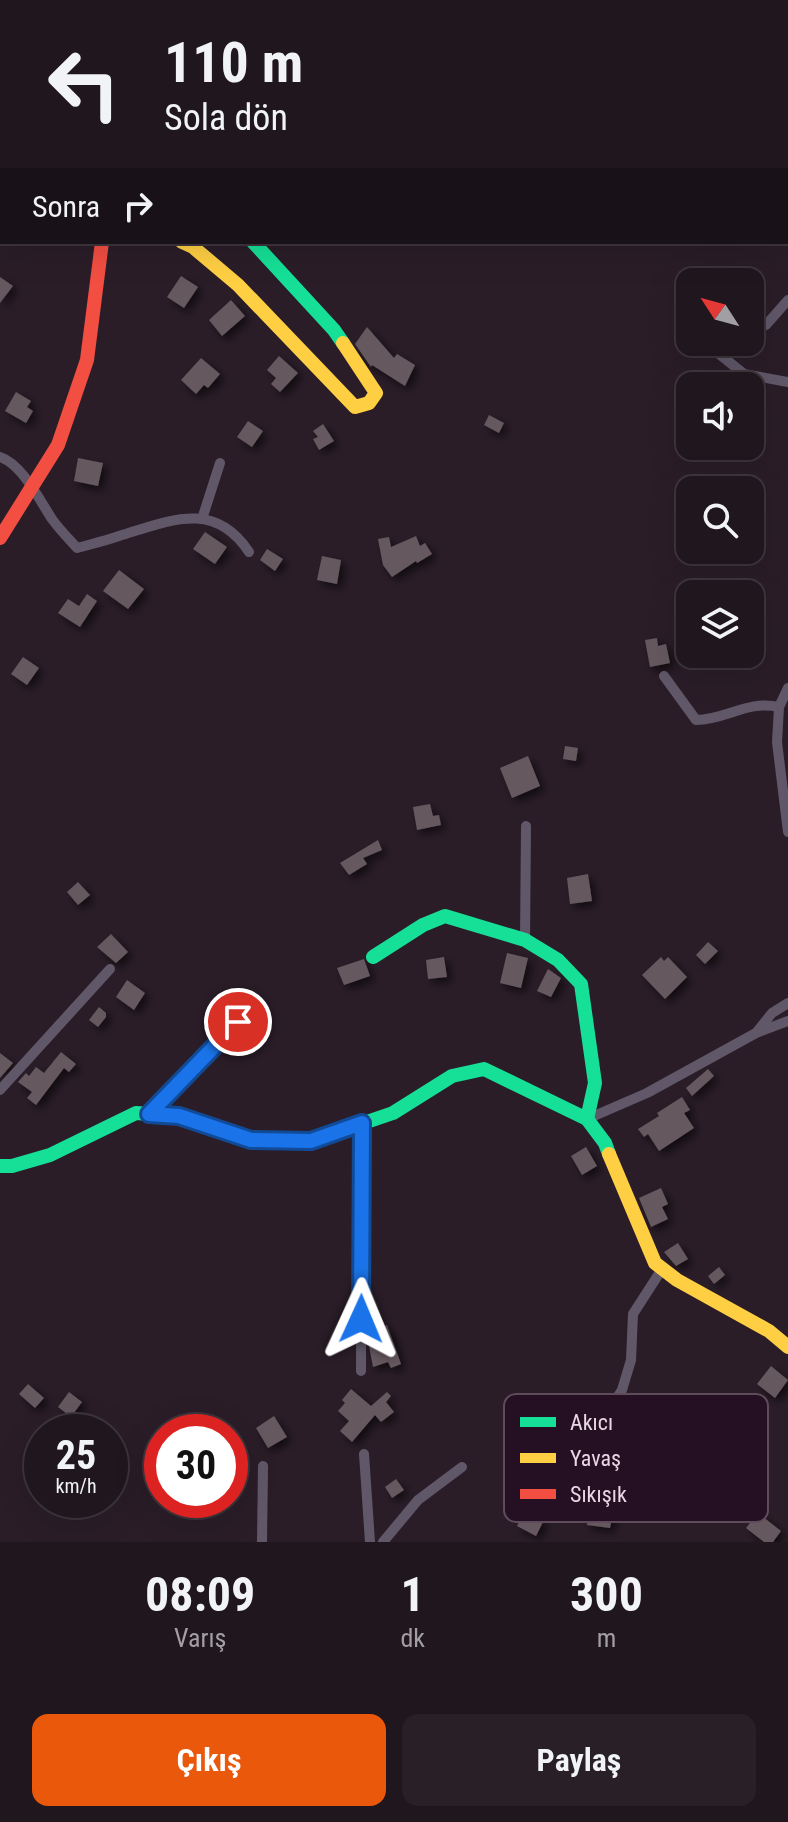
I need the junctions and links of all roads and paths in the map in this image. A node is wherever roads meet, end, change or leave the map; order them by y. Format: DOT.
graph roads {
  1 [pos="102,244"];
  2 [pos="186,244"];
  3 [pos="255,244"];
  4 [pos="788,300"];
  5 [pos="764,325"];
  6 [pos="722,356"];
  7 [pos="788,382"];
  8 [pos="0,457"];
  9 [pos="220,463"];
  10 [pos="32,487"];
  11 [pos="202,519"];
  12 [pos="0,538"];
  13 [pos="249,552"];
  14 [pos="664,676"];
  15 [pos="788,688"];
  16 [pos="779,707"];
  17 [pos="526,826"];
  18 [pos="788,832"];
  19 [pos="525,940"];
  20 [pos="373,957"];
  21 [pos="110,969"];
  22 [pos="788,1003"];
  23 [pos="788,1021"];
  24 [pos="238,1022"];
  25 [pos="756,1033"];
  26 [pos="0,1090"];
  27 [pos="149,1114"];
  28 [pos="587,1119"];
  29 [pos="362,1123"];
  30 [pos="0,1166"];
  31 [pos="662,1269"];
  32 [pos="788,1347"];
  33 [pos="361,1371"];
  34 [pos="620,1394"];
  35 [pos="364,1454"];
  36 [pos="263,1466"];
  37 [pos="462,1467"];
  38 [pos="262,1542"];
  39 [pos="370,1542"];
  40 [pos="383,1542"];
  1 -- 10 [label="street"];
  2 -- 3 [label="street"];
  4 -- 5 [label="street"];
  6 -- 7 [label="street"];
  8 -- 10 [label="street"];
  9 -- 11 [label="street"];
  10 -- 11 [label="street"];
  10 -- 12 [label="street"];
  11 -- 13 [label="street"];
  14 -- 16 [label="street"];
  15 -- 16 [label="street"];
  16 -- 18 [label="street"];
  17 -- 19 [label="street"];
  19 -- 20 [label="street"];
  19 -- 28 [label="street"];
  21 -- 26 [label="street"];
  22 -- 25 [label="street"];
  23 -- 25 [label="street"];
  24 -- 27 [label="street"];
  25 -- 28 [label="street"];
  27 -- 29 [label="street"];
  27 -- 30 [label="street"];
  28 -- 29 [label="street"];
  28 -- 31 [label="street"];
  29 -- 33 [label="street"];
  31 -- 32 [label="street"];
  31 -- 34 [label="street"];
  35 -- 39 [label="street"];
  36 -- 38 [label="street"];
  37 -- 40 [label="street"];
}
